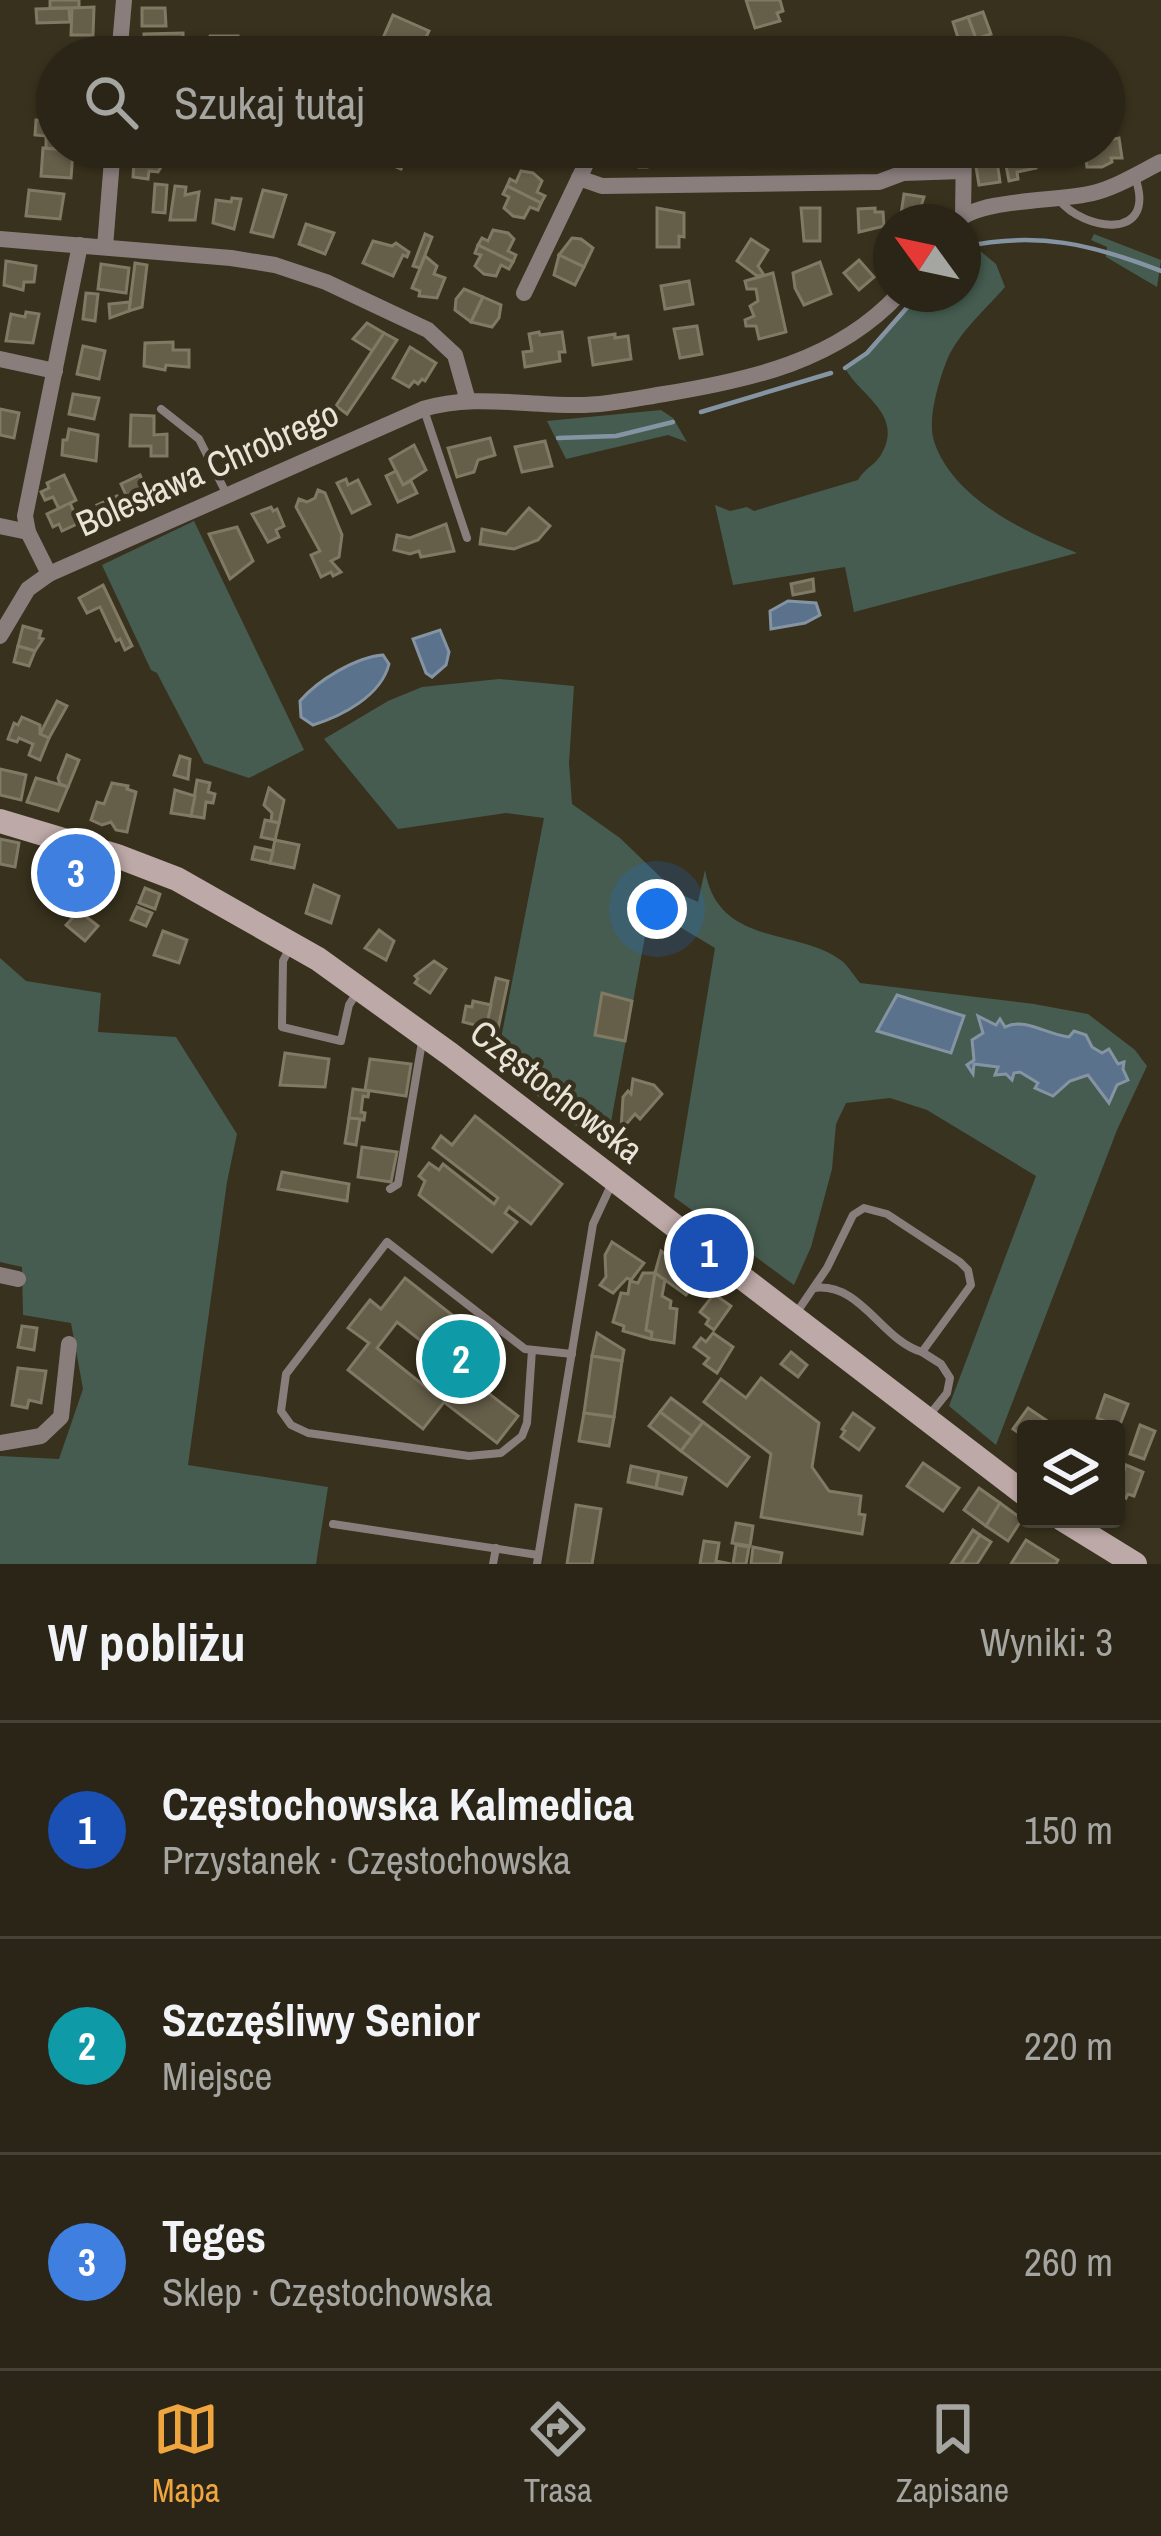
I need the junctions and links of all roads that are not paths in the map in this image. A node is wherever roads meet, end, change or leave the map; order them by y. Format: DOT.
graph roads {
  1 [pos="124,0"];
  2 [pos="121,36"];
  3 [pos="1161,162"];
  4 [pos="111,168"];
  5 [pos="584,168"];
  6 [pos="963,168"];
  7 [pos="963,171"];
  8 [pos="1135,176"];
  9 [pos="579,178"];
  10 [pos="1058,199"];
  11 [pos="960,204"];
  12 [pos="981,214"];
  13 [pos="0,238"];
  14 [pos="80,245"];
  15 [pos="105,248"];
  16 [pos="524,292"];
  17 [pos="879,312"];
  18 [pos="0,358"];
  19 [pos="55,371"];
  20 [pos="468,401"];
  21 [pos="161,409"];
  22 [pos="423,409"];
  23 [pos="226,495"];
  24 [pos="0,526"];
  25 [pos="28,532"];
  26 [pos="467,538"];
  27 [pos="49,574"];
  28 [pos="0,636"];
  29 [pos="0,821"];
  30 [pos="292,942"];
  31 [pos="360,988"];
  32 [pos="424,1034"];
  33 [pos="614,1180"];
  34 [pos="391,1189"];
  35 [pos="813,1288"];
  36 [pos="794,1316"];
  37 [pos="69,1344"];
  38 [pos="532,1350"];
  39 [pos="922,1352"];
  40 [pos="572,1354"];
  41 [pos="926,1419"];
  42 [pos="0,1443"];
  43 [pos="1017,1488"];
  44 [pos="333,1524"];
  45 [pos="1077,1528"];
  46 [pos="496,1548"];
  47 [pos="538,1559"];
  48 [pos="493,1564"];
  49 [pos="1135,1564"];
  1 -- 2 [label="street"];
  3 -- 8 [label="street"];
  4 -- 15 [label="street"];
  5 -- 9 [label="street"];
  6 -- 7 [label="street"];
  7 -- 9 [label="street"];
  7 -- 11 [label="street"];
  8 -- 10 [label="street"];
  8 -- 10 [label="lane"];
  9 -- 16 [label="street"];
  10 -- 12 [label="street"];
  13 -- 14 [label="street"];
  14 -- 15 [label="street"];
  14 -- 19 [label="street"];
  15 -- 20 [label="street"];
  17 -- 20 [label="street, Bolesława Chrobrego"];
  18 -- 19 [label="street"];
  19 -- 25 [label="street"];
  20 -- 22 [label="street, Bolesława Chrobrego"];
  21 -- 23 [label="lane"];
  22 -- 23 [label="street, Bolesława Chrobrego"];
  22 -- 26 [label="lane"];
  23 -- 27 [label="street, Bolesława Chrobrego"];
  24 -- 25 [label="street"];
  25 -- 27 [label="street"];
  27 -- 28 [label="street, Bolesława Chrobrego"];
  29 -- 30 [label="main road, Częstochowska"];
  30 -- 31 [label="main road, Częstochowska"];
  30 -- 31 [label="lane"];
  31 -- 32 [label="main road, Częstochowska"];
  32 -- 33 [label="main road, Częstochowska"];
  32 -- 34 [label="lane"];
  33 -- 36 [label="main road, Częstochowska"];
  33 -- 40 [label="lane"];
  35 -- 36 [label="lane"];
  35 -- 39 [label="lane"];
  35 -- 39 [label="lane"];
  36 -- 41 [label="main road, Częstochowska"];
  37 -- 42 [label="street"];
  38 -- 38 [label="lane"];
  38 -- 40 [label="lane"];
  39 -- 41 [label="lane"];
  40 -- 47 [label="lane"];
  41 -- 43 [label="main road, Częstochowska"];
  44 -- 46 [label="lane"];
  45 -- 49 [label="main road"];
  46 -- 47 [label="lane"];
  46 -- 48 [label="lane"];
}
